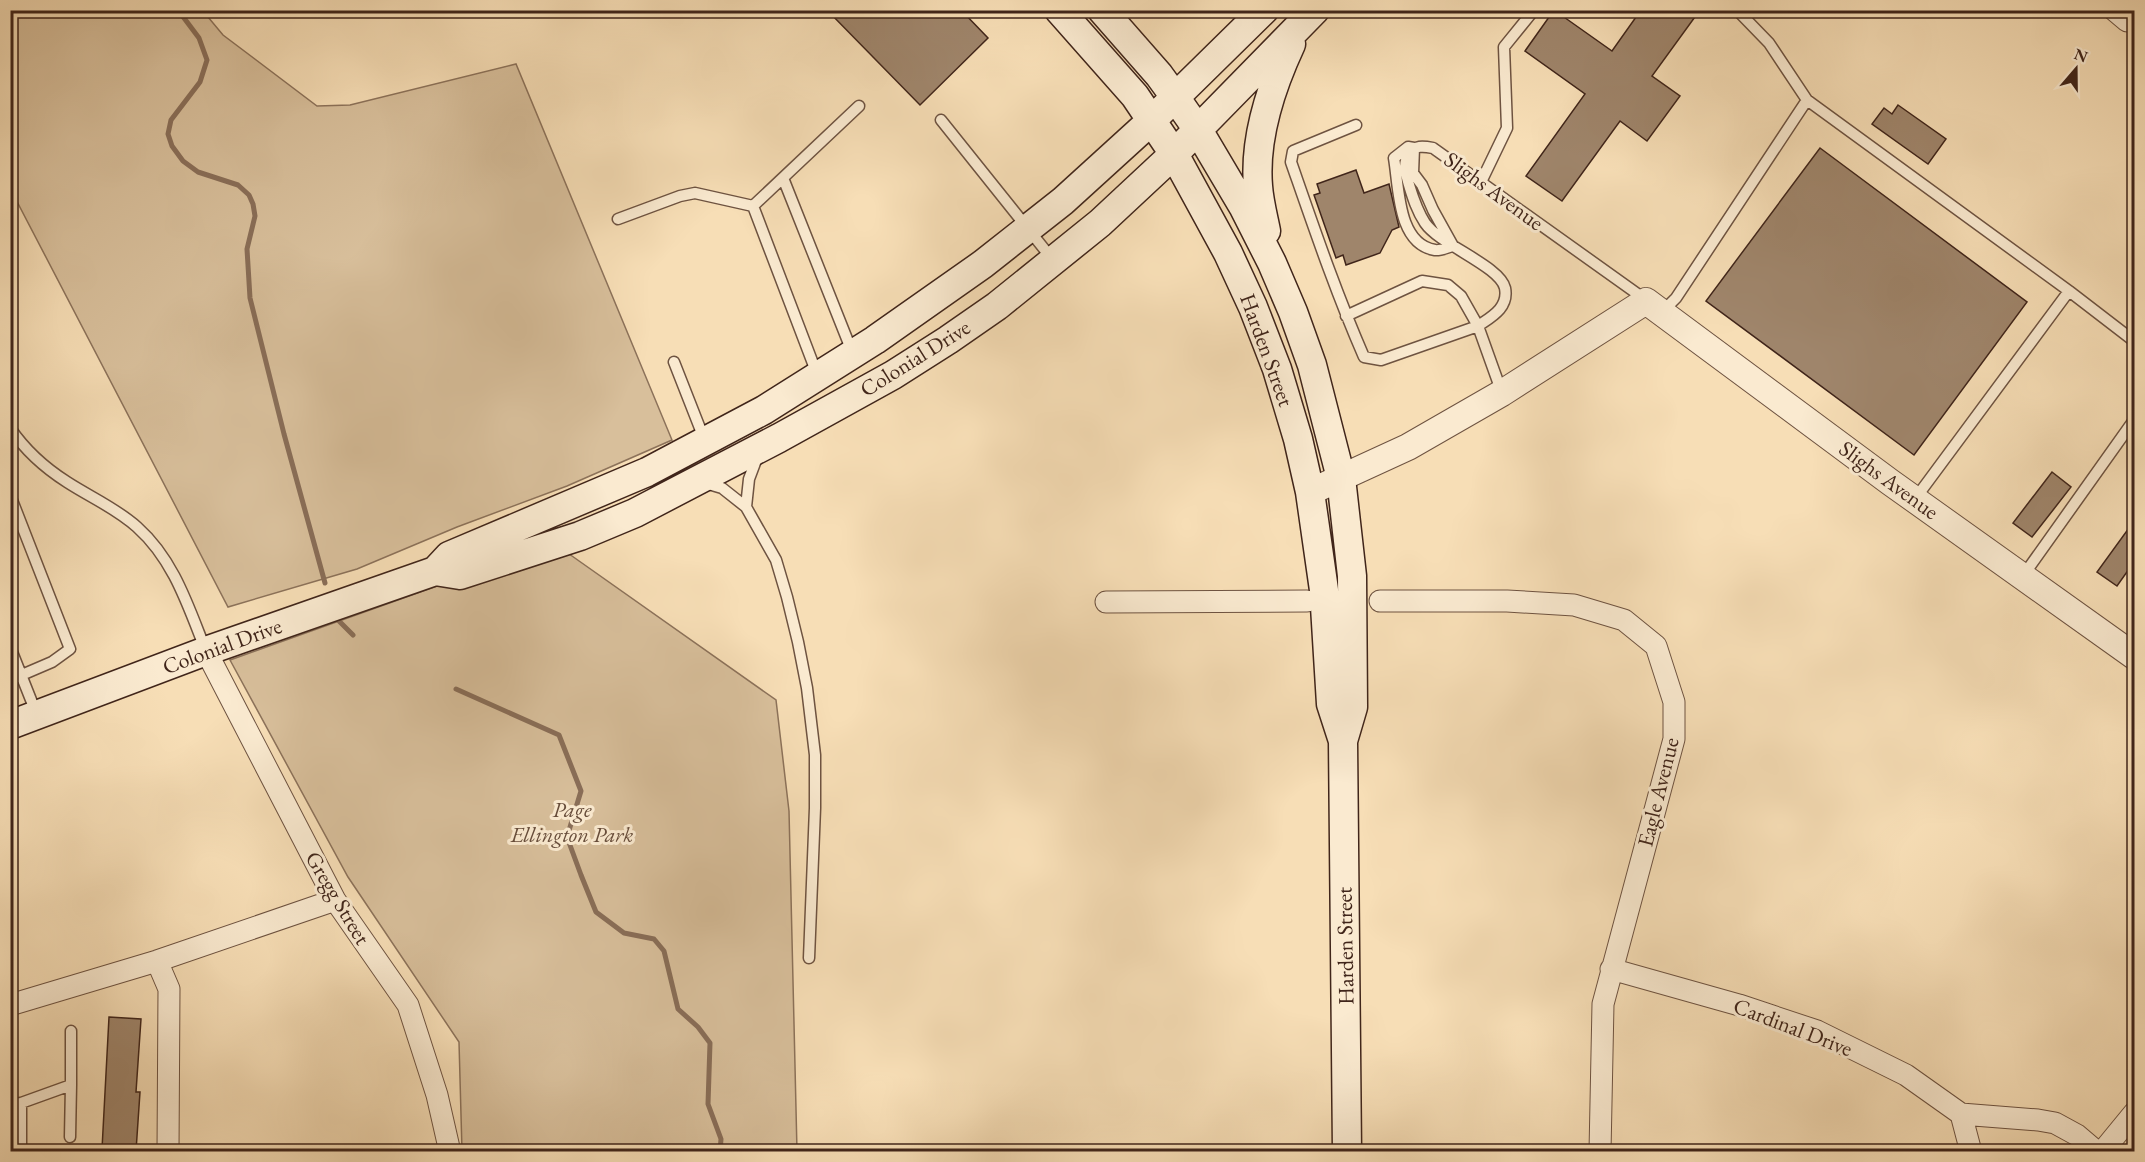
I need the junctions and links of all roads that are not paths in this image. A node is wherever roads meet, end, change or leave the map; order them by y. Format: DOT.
graph roads {
  1 [pos="1059,10"];
  2 [pos="1102,10"];
  3 [pos="1264,10"];
  4 [pos="1534,10"];
  5 [pos="1737,10"];
  6 [pos="1307,19"];
  7 [pos="1176,97"];
  8 [pos="1807,100"];
  9 [pos="859,106"];
  10 [pos="941,120"];
  11 [pos="1152,120"];
  12 [pos="1356,125"];
  13 [pos="1198,130"];
  14 [pos="1411,152"];
  15 [pos="1174,154"];
  16 [pos="783,178"];
  17 [pos="1481,182"];
  18 [pos="753,206"];
  19 [pos="618,219"];
  20 [pos="1027,230"];
  21 [pos="1453,246"];
  22 [pos="1053,260"];
  23 [pos="1272,263"];
  24 [pos="2069,291"];
  25 [pos="1654,306"];
  26 [pos="1346,316"];
  27 [pos="1478,326"];
  28 [pos="2134,341"];
  29 [pos="853,354"];
  30 [pos="674,362"];
  31 [pos="818,376"];
  32 [pos="1502,393"];
  33 [pos="2134,420"];
  34 [pos="12,431"];
  35 [pos="705,441"];
  36 [pos="762,447"];
  37 [pos="1341,478"];
  38 [pos="698,481"];
  39 [pos="1310,492"];
  40 [pos="10,495"];
  41 [pos="1914,500"];
  42 [pos="746,507"];
  43 [pos="435,571"];
  44 [pos="2023,577"];
  45 [pos="1303,601"];
  46 [pos="1380,601"];
  47 [pos="1106,602"];
  48 [pos="10,647"];
  49 [pos="206,651"];
  50 [pos="2134,656"];
  51 [pos="16,678"];
  52 [pos="37,715"];
  53 [pos="10,725"];
  54 [pos="1343,741"];
  55 [pos="335,900"];
  56 [pos="809,958"];
  57 [pos="157,961"];
  58 [pos="1611,969"];
  59 [pos="10,1005"];
  60 [pos="71,1031"];
  61 [pos="71,1085"];
  62 [pos="16,1104"];
  63 [pos="2134,1113"];
  64 [pos="1961,1114"];
  65 [pos="70,1137"];
  66 [pos="21,1152"];
  67 [pos="168,1152"];
  68 [pos="450,1152"];
  69 [pos="1347,1152"];
  70 [pos="1600,1152"];
  71 [pos="1971,1152"];
  72 [pos="2097,1152"];
  73 [pos="2102,1152"];
  1 -- 11 [label="main road, Harden Street"];
  2 -- 7 [label="main road, Harden Street"];
  3 -- 7 [label="main road, Colonial Drive"];
  4 -- 17 [label="lane"];
  5 -- 8 [label="lane"];
  6 -- 13 [label="main road, Colonial Drive"];
  6 -- 23 [label="main road"];
  7 -- 11 [label="main road, Colonial Drive"];
  7 -- 13 [label="main road, Harden Street"];
  8 -- 24 [label="lane"];
  8 -- 25 [label="lane"];
  9 -- 16 [label="lane"];
  10 -- 20 [label="lane"];
  11 -- 15 [label="main road, Harden Street"];
  11 -- 20 [label="main road, Colonial Drive"];
  12 -- 26 [label="lane"];
  13 -- 15 [label="main road, Colonial Drive"];
  13 -- 23 [label="main road, Harden Street"];
  14 -- 17 [label="lane, Slighs Avenue"];
  14 -- 21 [label="lane, Slighs Avenue"];
  14 -- 21 [label="lane"];
  15 -- 22 [label="main road, Colonial Drive"];
  15 -- 39 [label="main road, Harden Street"];
  16 -- 18 [label="lane"];
  16 -- 29 [label="lane"];
  17 -- 25 [label="lane, Slighs Avenue"];
  18 -- 19 [label="lane"];
  18 -- 31 [label="lane"];
  20 -- 22 [label="lane"];
  20 -- 29 [label="main road, Colonial Drive"];
  21 -- 27 [label="lane, Slighs Avenue"];
  22 -- 36 [label="main road, Colonial Drive"];
  23 -- 37 [label="main road, Harden Street"];
  24 -- 28 [label="lane"];
  24 -- 41 [label="lane"];
  25 -- 32 [label="street"];
  25 -- 41 [label="street, Slighs Avenue"];
  26 -- 27 [label="lane"];
  26 -- 27 [label="lane, Slighs Avenue"];
  27 -- 32 [label="lane"];
  29 -- 31 [label="main road, Colonial Drive"];
  30 -- 35 [label="lane"];
  31 -- 35 [label="main road, Colonial Drive"];
  32 -- 37 [label="street"];
  33 -- 44 [label="lane"];
  34 -- 49 [label="lane"];
  35 -- 43 [label="main road, Colonial Drive"];
  36 -- 38 [label="main road, Colonial Drive"];
  36 -- 42 [label="lane"];
  37 -- 39 [label="street"];
  37 -- 54 [label="main road, Harden Street"];
  38 -- 42 [label="lane"];
  38 -- 43 [label="main road, Colonial Drive"];
  39 -- 54 [label="main road, Harden Street"];
  40 -- 51 [label="lane"];
  41 -- 44 [label="street, Slighs Avenue"];
  42 -- 56 [label="lane"];
  43 -- 49 [label="main road, Colonial Drive"];
  44 -- 50 [label="street, Slighs Avenue"];
  45 -- 47 [label="street"];
  46 -- 58 [label="street, Eagle Avenue"];
  48 -- 51 [label="lane"];
  49 -- 52 [label="main road, Colonial Drive"];
  49 -- 55 [label="street, Gregg Street"];
  51 -- 52 [label="lane"];
  52 -- 53 [label="main road, Colonial Drive"];
  54 -- 69 [label="main road, Harden Street"];
  55 -- 57 [label="street"];
  55 -- 68 [label="street, Gregg Street"];
  57 -- 59 [label="street"];
  57 -- 67 [label="street"];
  58 -- 64 [label="street, Cardinal Drive"];
  58 -- 70 [label="street, Eagle Avenue"];
  60 -- 61 [label="lane"];
  61 -- 62 [label="lane"];
  61 -- 65 [label="lane"];
  62 -- 66 [label="lane"];
  63 -- 73 [label="street"];
  64 -- 71 [label="street"];
  64 -- 72 [label="street"];
}
